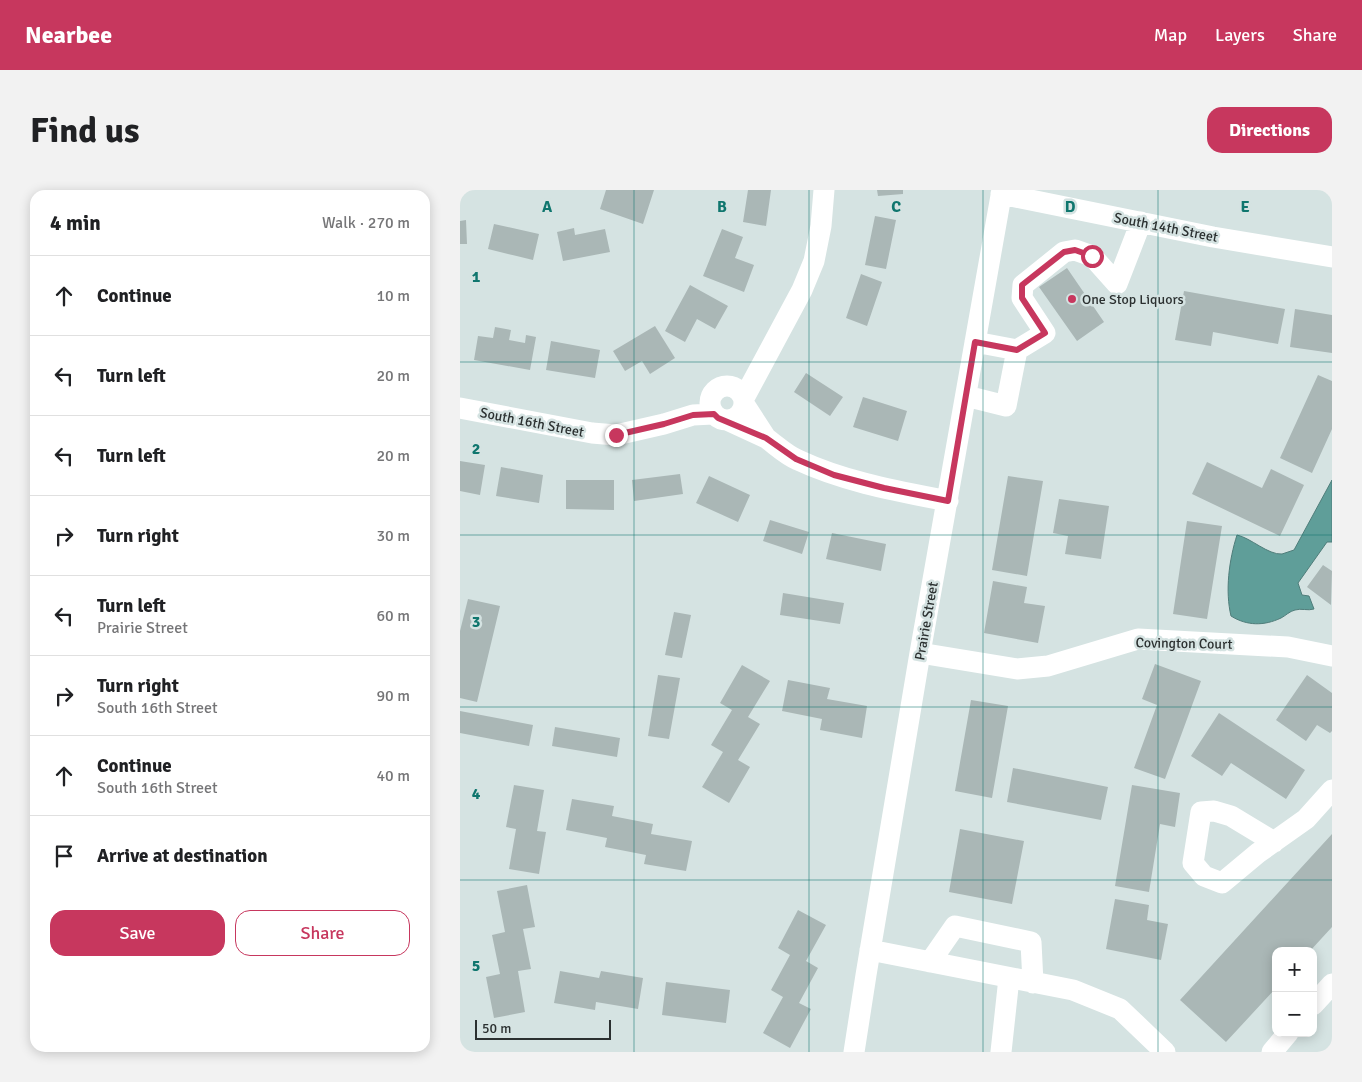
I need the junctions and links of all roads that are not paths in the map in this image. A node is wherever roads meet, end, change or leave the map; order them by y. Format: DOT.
graph roads {
  1 [pos="824,190"];
  2 [pos="1002,192"];
  3 [pos="1141,222"];
  4 [pos="1332,256"];
  5 [pos="975,342"];
  6 [pos="1017,350"];
  7 [pos="764,357"];
  8 [pos="966,396"];
  9 [pos="744,401"];
  10 [pos="719,403"];
  11 [pos="460,408"];
  12 [pos="766,438"];
  13 [pos="948,501"];
  14 [pos="920,653"];
  15 [pos="1332,656"];
  16 [pos="1332,790"];
  17 [pos="1274,842"];
  18 [pos="870,950"];
  19 [pos="930,962"];
  20 [pos="1009,978"];
  21 [pos="1033,982"];
  22 [pos="1332,984"];
  23 [pos="1317,1001"];
  24 [pos="1285,1037"];
  25 [pos="854,1052"];
  26 [pos="1002,1052"];
  27 [pos="1165,1052"];
  28 [pos="1272,1052"];
  1 -- 7 [label="street"];
  2 -- 3 [label="street, South 14th Street"];
  2 -- 5 [label="street, Prairie Street"];
  3 -- 4 [label="street, South 14th Street"];
  3 -- 6 [label="street"];
  5 -- 6 [label="street"];
  5 -- 8 [label="street, Prairie Street"];
  6 -- 8 [label="street"];
  7 -- 9 [label="street"];
  7 -- 10 [label="street"];
  8 -- 13 [label="street, Prairie Street"];
  9 -- 10 [label="street"];
  9 -- 12 [label="street, South 16th Street"];
  10 -- 11 [label="street, South 16th Street"];
  10 -- 12 [label="street, South 16th Street"];
  12 -- 13 [label="street, South 16th Street"];
  13 -- 14 [label="street, Prairie Street"];
  14 -- 15 [label="street, Covington Court"];
  14 -- 18 [label="street, Prairie Street"];
  16 -- 17 [label="street"];
  18 -- 19 [label="street"];
  18 -- 25 [label="street, Prairie Street"];
  19 -- 20 [label="street"];
  19 -- 21 [label="street"];
  20 -- 21 [label="street"];
  20 -- 26 [label="street"];
  21 -- 27 [label="street"];
  22 -- 23 [label="street"];
  24 -- 28 [label="street"];
}
